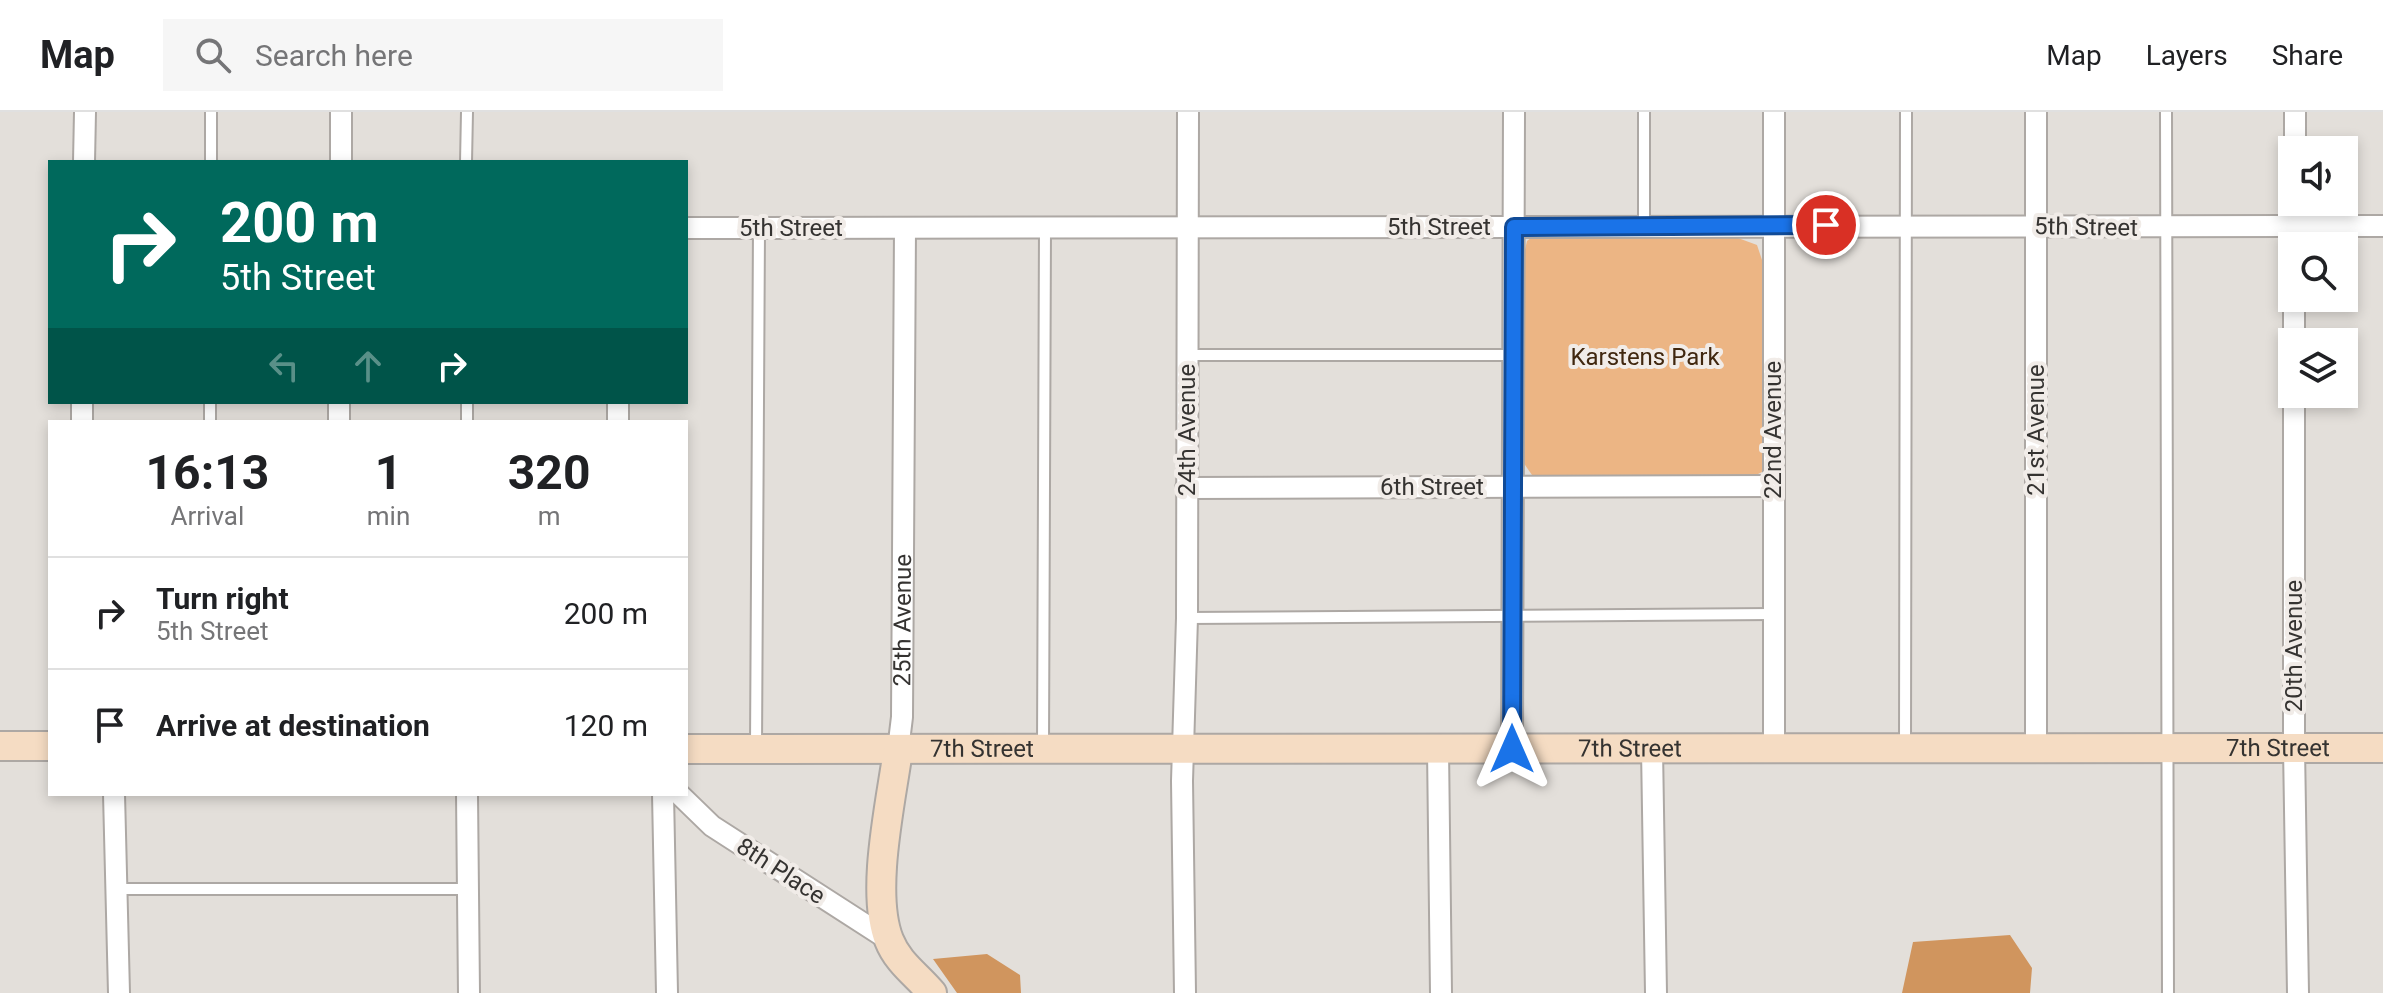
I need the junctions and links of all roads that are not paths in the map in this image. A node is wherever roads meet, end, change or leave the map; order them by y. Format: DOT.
graph roads {
  1 [pos="85,112"];
  2 [pos="211,112"];
  3 [pos="341,112"];
  4 [pos="467,112"];
  5 [pos="1188,112"];
  6 [pos="1514,112"];
  7 [pos="1644,112"];
  8 [pos="1774,112"];
  9 [pos="1906,112"];
  10 [pos="2036,112"];
  11 [pos="2166,112"];
  12 [pos="2295,112"];
  13 [pos="2295,136"];
  14 [pos="84,160"];
  15 [pos="211,160"];
  16 [pos="341,160"];
  17 [pos="466,160"];
  18 [pos="1773,225"];
  19 [pos="1906,225"];
  20 [pos="1644,226"];
  21 [pos="2383,226"];
  22 [pos="1514,227"];
  23 [pos="2036,227"];
  24 [pos="688,228"];
  25 [pos="1045,228"];
  26 [pos="1187,228"];
  27 [pos="2166,228"];
  28 [pos="759,229"];
  29 [pos="905,229"];
  30 [pos="2330,232"];
  31 [pos="2278,235"];
  32 [pos="1187,355"];
  33 [pos="1514,355"];
  34 [pos="2294,408"];
  35 [pos="1774,486"];
  36 [pos="1514,487"];
  37 [pos="1186,488"];
  38 [pos="1774,614"];
  39 [pos="1513,615"];
  40 [pos="1187,618"];
  41 [pos="0,746"];
  42 [pos="48,746"];
  43 [pos="1774,748"];
  44 [pos="1905,748"];
  45 [pos="2036,748"];
  46 [pos="2165,748"];
  47 [pos="2294,748"];
  48 [pos="2383,748"];
  49 [pos="688,749"];
  50 [pos="1043,749"];
  51 [pos="1184,749"];
  52 [pos="1438,749"];
  53 [pos="1512,749"];
  54 [pos="1652,749"];
  55 [pos="756,750"];
  56 [pos="898,750"];
  57 [pos="114,796"];
  58 [pos="467,796"];
  59 [pos="663,796"];
  60 [pos="681,796"];
  61 [pos="115,889"];
  62 [pos="467,889"];
  63 [pos="889,940"];
  64 [pos="668,992"];
  65 [pos="119,993"];
  66 [pos="469,993"];
  67 [pos="932,993"];
  68 [pos="1185,993"];
  69 [pos="1441,993"];
  70 [pos="1656,993"];
  71 [pos="2168,993"];
  72 [pos="2298,993"];
  1 -- 14 [label="street"];
  2 -- 15 [label="lane"];
  3 -- 16 [label="street"];
  4 -- 17 [label="lane"];
  5 -- 26 [label="street, 24th Avenue"];
  6 -- 22 [label="street"];
  7 -- 20 [label="lane"];
  8 -- 18 [label="street, 22nd Avenue"];
  9 -- 19 [label="lane"];
  10 -- 23 [label="street, 21st Avenue"];
  11 -- 27 [label="lane"];
  12 -- 13 [label="street"];
  18 -- 19 [label="street, 5th Street"];
  18 -- 20 [label="street, 5th Street"];
  18 -- 35 [label="street, 22nd Avenue"];
  19 -- 23 [label="street, 5th Street"];
  19 -- 44 [label="lane"];
  20 -- 22 [label="street, 5th Street"];
  21 -- 30 [label="street, 5th Street"];
  22 -- 26 [label="street, 5th Street"];
  22 -- 33 [label="street"];
  23 -- 27 [label="street, 5th Street"];
  23 -- 45 [label="street, 21st Avenue"];
  24 -- 28 [label="street, 5th Street"];
  25 -- 26 [label="street, 5th Street"];
  25 -- 29 [label="street, 5th Street"];
  25 -- 50 [label="lane"];
  26 -- 32 [label="street, 24th Avenue"];
  27 -- 31 [label="street, 5th Street"];
  27 -- 46 [label="lane"];
  28 -- 29 [label="street, 5th Street"];
  28 -- 55 [label="lane"];
  29 -- 56 [label="street, 25th Avenue"];
  32 -- 33 [label="lane"];
  32 -- 37 [label="street, 24th Avenue"];
  33 -- 36 [label="street"];
  34 -- 47 [label="street, 20th Avenue"];
  35 -- 36 [label="street, 6th Street"];
  35 -- 38 [label="street, 22nd Avenue"];
  36 -- 37 [label="street, 6th Street"];
  36 -- 39 [label="street"];
  37 -- 40 [label="street, 24th Avenue"];
  38 -- 39 [label="lane"];
  38 -- 43 [label="street, 22nd Avenue"];
  39 -- 40 [label="lane"];
  39 -- 53 [label="street"];
  40 -- 51 [label="street, 24th Avenue"];
  41 -- 42 [label="street"];
  43 -- 44 [label="street, 7th Street"];
  43 -- 54 [label="street, 7th Street"];
  44 -- 45 [label="street, 7th Street"];
  45 -- 46 [label="street, 7th Street"];
  46 -- 47 [label="street, 7th Street"];
  46 -- 71 [label="lane"];
  47 -- 48 [label="street, 7th Street"];
  47 -- 72 [label="street, 20th Avenue"];
  49 -- 55 [label="street, 7th Street"];
  50 -- 51 [label="street, 7th Street"];
  50 -- 56 [label="street, 7th Street"];
  51 -- 52 [label="street, 7th Street"];
  51 -- 68 [label="street, 24th Avenue"];
  52 -- 53 [label="street, 7th Street"];
  52 -- 69 [label="street"];
  53 -- 54 [label="street, 7th Street"];
  54 -- 70 [label="street"];
  55 -- 56 [label="street, 7th Street"];
  56 -- 63 [label="street, 25th Avenue"];
  57 -- 61 [label="street"];
  58 -- 62 [label="street"];
  59 -- 64 [label="street"];
  60 -- 63 [label="street, 8th Place"];
  61 -- 62 [label="lane"];
  61 -- 65 [label="street"];
  62 -- 66 [label="street"];
  63 -- 67 [label="street, 25th Avenue"];
}
